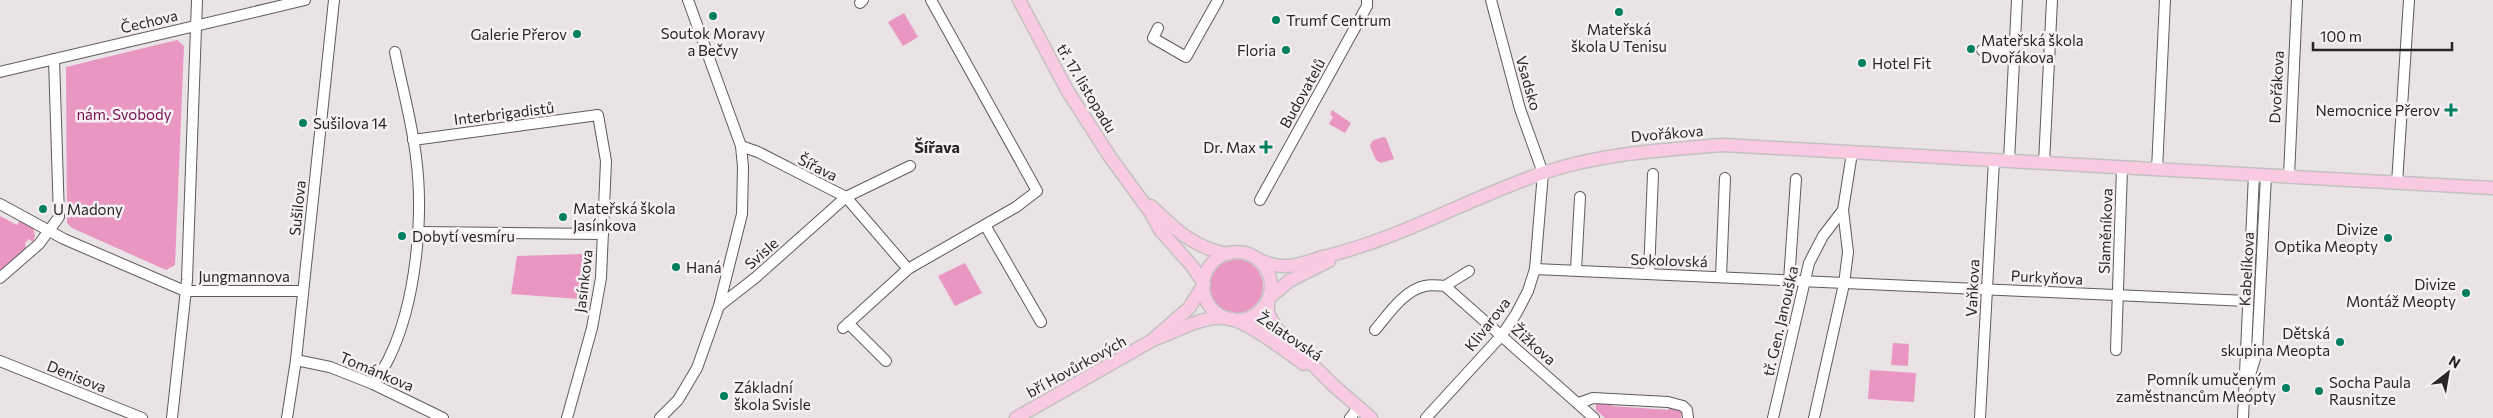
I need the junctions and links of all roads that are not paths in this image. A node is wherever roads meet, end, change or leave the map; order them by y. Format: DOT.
graph roads {
  1 [pos="197,0"];
  2 [pos="306,0"];
  3 [pos="334,0"];
  4 [pos="688,0"];
  5 [pos="931,0"];
  6 [pos="1019,0"];
  7 [pos="1218,0"];
  8 [pos="1367,0"];
  9 [pos="1491,0"];
  10 [pos="2017,0"];
  11 [pos="2052,0"];
  12 [pos="2165,0"];
  13 [pos="2297,0"];
  14 [pos="2409,0"];
  15 [pos="197,26"];
  16 [pos="1158,28"];
  17 [pos="1982,50"];
  18 [pos="395,52"];
  19 [pos="2014,52"];
  20 [pos="54,59"];
  21 [pos="0,72"];
  22 [pos="598,115"];
  23 [pos="413,140"];
  24 [pos="741,146"];
  25 [pos="1852,153"];
  26 [pos="1994,160"];
  27 [pos="2009,161"];
  28 [pos="2044,163"];
  29 [pos="910,166"];
  30 [pos="2122,168"];
  31 [pos="2157,170"];
  32 [pos="1543,173"];
  33 [pos="1653,174"];
  34 [pos="2260,174"];
  35 [pos="2289,176"];
  36 [pos="1724,178"];
  37 [pos="1796,179"];
  38 [pos="2397,183"];
  39 [pos="2493,188"];
  40 [pos="1133,189"];
  41 [pos="846,197"];
  42 [pos="1580,197"];
  43 [pos="1260,200"];
  44 [pos="0,204"];
  45 [pos="1843,210"];
  46 [pos="985,225"];
  47 [pos="50,231"];
  48 [pos="419,232"];
  49 [pos="603,234"];
  50 [pos="1344,252"];
  51 [pos="1228,254"];
  52 [pos="1254,257"];
  53 [pos="908,269"];
  54 [pos="1535,269"];
  55 [pos="1576,270"];
  56 [pos="1469,271"];
  57 [pos="1649,274"];
  58 [pos="1721,277"];
  59 [pos="0,278"];
  60 [pos="1788,281"];
  61 [pos="1803,283"];
  62 [pos="1204,284"];
  63 [pos="1844,284"];
  64 [pos="1445,286"];
  65 [pos="1988,289"];
  66 [pos="303,290"];
  67 [pos="185,291"];
  68 [pos="2117,296"];
  69 [pos="1268,299"];
  70 [pos="2247,301"];
  71 [pos="719,306"];
  72 [pos="1227,318"];
  73 [pos="1041,322"];
  74 [pos="1375,330"];
  75 [pos="1502,335"];
  76 [pos="1151,341"];
  77 [pos="2116,350"];
  78 [pos="296,360"];
  79 [pos="886,360"];
  80 [pos="0,361"];
  81 [pos="2250,364"];
  82 [pos="373,384"];
  83 [pos="1333,385"];
  84 [pos="1579,403"];
  85 [pos="1359,407"];
  86 [pos="142,418"];
  87 [pos="172,418"];
  88 [pos="287,418"];
  89 [pos="443,418"];
  90 [pos="567,418"];
  91 [pos="660,418"];
  92 [pos="1016,418"];
  93 [pos="1350,418"];
  94 [pos="1371,418"];
  95 [pos="1426,418"];
  96 [pos="1594,418"];
  97 [pos="1688,418"];
  98 [pos="1773,418"];
  99 [pos="1814,418"];
  100 [pos="1980,418"];
  101 [pos="2243,418"];
  1 -- 15 [label="street"];
  2 -- 15 [label="street, Čechova"];
  3 -- 66 [label="street, Sušilova"];
  4 -- 24 [label="street"];
  5 -- 46 [label="street"];
  6 -- 40 [label="main road, tř. 17. listopadu"];
  7 -- 16 [label="street"];
  8 -- 43 [label="street, Budovatelů"];
  9 -- 32 [label="street, Vsadsko"];
  10 -- 19 [label="street"];
  11 -- 28 [label="street"];
  12 -- 31 [label="street"];
  13 -- 35 [label="street, Dvořákova"];
  14 -- 38 [label="street"];
  15 -- 20 [label="street, Čechova"];
  15 -- 67 [label="street"];
  17 -- 19 [label="street"];
  18 -- 23 [label="street"];
  19 -- 27 [label="street"];
  20 -- 21 [label="street, Čechova"];
  20 -- 47 [label="street"];
  22 -- 23 [label="street, Interbrigadistů"];
  22 -- 49 [label="street, Jasínkova"];
  23 -- 48 [label="street"];
  24 -- 41 [label="street, Šířava"];
  24 -- 71 [label="street"];
  25 -- 26 [label="main road, Dvořákova"];
  25 -- 32 [label="main road, Dvořákova"];
  25 -- 45 [label="street, tř. Gen. Janouška"];
  26 -- 27 [label="main road, Dvořákova"];
  26 -- 65 [label="street, Vaňkova"];
  27 -- 28 [label="main road, Dvořákova"];
  28 -- 30 [label="main road, Dvořákova"];
  29 -- 41 [label="street, Šířava"];
  30 -- 31 [label="main road, Dvořákova"];
  30 -- 68 [label="street, Slaměníkova"];
  31 -- 34 [label="main road, Dvořákova"];
  32 -- 50 [label="main road, Dvořákova"];
  32 -- 54 [label="street, Klivarova"];
  33 -- 57 [label="street"];
  34 -- 35 [label="main road, Dvořákova"];
  34 -- 70 [label="street, Kabelíkova"];
  34 -- 81 [label="street, Kabelíkova"];
  35 -- 38 [label="main road, Dvořákova"];
  36 -- 58 [label="street"];
  37 -- 60 [label="street, tř. Gen. Janouška"];
  38 -- 39 [label="main road, Dvořákova"];
  40 -- 51 [label="main road, tř. 17. listopadu"];
  40 -- 62 [label="main road, tř. 17. listopadu"];
  41 -- 53 [label="street"];
  41 -- 71 [label="street, Svisle"];
  42 -- 55 [label="street"];
  44 -- 47 [label="street"];
  45 -- 61 [label="street, tř. Gen. Janouška"];
  45 -- 63 [label="street, tř. Gen. Janouška"];
  46 -- 53 [label="street"];
  46 -- 73 [label="street"];
  47 -- 59 [label="street"];
  47 -- 67 [label="street"];
  48 -- 49 [label="street"];
  48 -- 82 [label="street"];
  49 -- 90 [label="street, Jasínkova"];
  50 -- 52 [label="main road, Dvořákova"];
  50 -- 69 [label="main road, Dvořákova"];
  51 -- 52 [label="main road"];
  51 -- 62 [label="main road"];
  52 -- 69 [label="main road"];
  53 -- 79 [label="street"];
  54 -- 55 [label="street, Sokolovská"];
  54 -- 75 [label="street, Klivarova"];
  55 -- 57 [label="street, Sokolovská"];
  56 -- 64 [label="street"];
  57 -- 58 [label="street, Sokolovská"];
  58 -- 60 [label="street, Sokolovská"];
  60 -- 61 [label="street, Sokolovská"];
  61 -- 63 [label="street, Sokolovská"];
  61 -- 98 [label="street, tř. Gen. Janouška"];
  62 -- 72 [label="main road"];
  62 -- 76 [label="main road, bří Hovůrkových"];
  63 -- 65 [label="street, Purkyňova"];
  63 -- 99 [label="street, tř. Gen. Janouška"];
  64 -- 74 [label="street"];
  64 -- 75 [label="street, Žižkova"];
  65 -- 68 [label="street, Purkyňova"];
  65 -- 100 [label="street, Vaňkova"];
  66 -- 67 [label="street, Jungmannova"];
  66 -- 78 [label="street, Sušilova"];
  67 -- 87 [label="street"];
  68 -- 70 [label="street, Purkyňova"];
  68 -- 77 [label="street, Slaměníkova"];
  69 -- 72 [label="main road"];
  69 -- 83 [label="main road, Želatovská"];
  70 -- 81 [label="street, Kabelíkova"];
  71 -- 91 [label="street"];
  72 -- 76 [label="main road, bří Hovůrkových"];
  72 -- 83 [label="main road, Želatovská"];
  75 -- 84 [label="street, Žižkova"];
  75 -- 95 [label="street, Klivarova"];
  76 -- 92 [label="main road, bří Hovůrkových"];
  78 -- 82 [label="street, Tománkova"];
  78 -- 88 [label="street, Sušilova"];
  80 -- 86 [label="street, Denisova"];
  81 -- 101 [label="street, Kabelíkova"];
  82 -- 89 [label="street, Tománkova"];
  83 -- 85 [label="main road, Želatovská"];
  84 -- 96 [label="street, Žižkova"];
  84 -- 97 [label="street"];
  85 -- 93 [label="street"];
  85 -- 94 [label="main road, Želatovská"];
}
